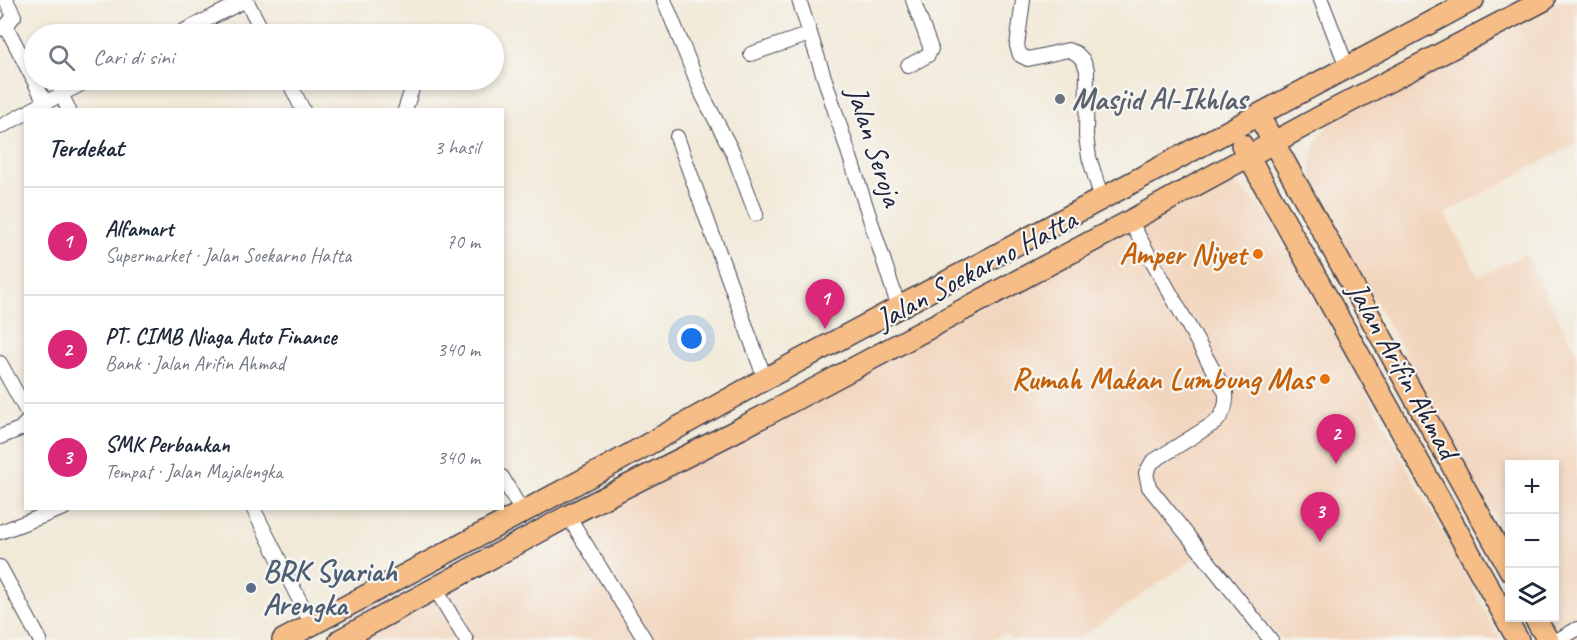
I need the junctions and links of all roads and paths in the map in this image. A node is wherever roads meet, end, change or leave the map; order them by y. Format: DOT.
graph roads {
  1 [pos="6,0"];
  2 [pos="246,0"];
  3 [pos="664,0"];
  4 [pos="799,0"];
  5 [pos="913,0"];
  6 [pos="1023,0"];
  7 [pos="1322,0"];
  8 [pos="1473,0"];
  9 [pos="1544,0"];
  10 [pos="198,24"];
  11 [pos="259,24"];
  12 [pos="3,27"];
  13 [pos="810,34"];
  14 [pos="751,54"];
  15 [pos="24,64"];
  16 [pos="908,66"];
  17 [pos="1347,67"];
  18 [pos="38,90"];
  19 [pos="67,90"];
  20 [pos="293,90"];
  21 [pos="412,90"];
  22 [pos="61,93"];
  23 [pos="1300,94"];
  24 [pos="45,102"];
  25 [pos="37,108"];
  26 [pos="68,108"];
  27 [pos="302,108"];
  28 [pos="406,108"];
  29 [pos="1258,116"];
  30 [pos="24,117"];
  31 [pos="1311,122"];
  32 [pos="0,127"];
  33 [pos="1234,129"];
  34 [pos="677,137"];
  35 [pos="1273,143"];
  36 [pos="1249,157"];
  37 [pos="1102,199"];
  38 [pos="756,214"];
  39 [pos="1130,221"];
  40 [pos="899,308"];
  41 [pos="0,363"];
  42 [pos="765,379"];
  43 [pos="24,406"];
  44 [pos="24,425"];
  45 [pos="0,437"];
  46 [pos="504,480"];
  47 [pos="59,510"];
  48 [pos="254,510"];
  49 [pos="522,512"];
  50 [pos="568,516"];
  51 [pos="0,532"];
  52 [pos="0,567"];
  53 [pos="1508,568"];
  54 [pos="435,588"];
  55 [pos="1537,622"];
  56 [pos="312,625"];
  57 [pos="1577,629"];
  58 [pos="1265,638"];
  59 [pos="40,640"];
  60 [pos="283,640"];
  61 [pos="340,640"];
  62 [pos="466,640"];
  63 [pos="645,640"];
  64 [pos="1518,640"];
  65 [pos="1548,640"];
  66 [pos="1558,640"];
  1 -- 12 [label="street"];
  2 -- 10 [label="street"];
  2 -- 11 [label="street"];
  3 -- 38 [label="street"];
  4 -- 13 [label="street, Jalan Seroja"];
  5 -- 16 [label="street"];
  6 -- 37 [label="street"];
  7 -- 17 [label="street"];
  8 -- 17 [label="main road, Jalan Soekarno Hatta"];
  9 -- 31 [label="main road, Jalan Soekarno Hatta"];
  12 -- 15 [label="street"];
  13 -- 14 [label="street"];
  13 -- 40 [label="street, Jalan Seroja"];
  17 -- 23 [label="main road, Jalan Soekarno Hatta"];
  18 -- 24 [label="street"];
  19 -- 22 [label="street"];
  20 -- 27 [label="street"];
  21 -- 28 [label="street"];
  22 -- 24 [label="street"];
  22 -- 26 [label="street"];
  23 -- 29 [label="main road, Jalan Soekarno Hatta"];
  23 -- 31 [label="main road"];
  24 -- 25 [label="street"];
  29 -- 33 [label="main road, Jalan Soekarno Hatta"];
  29 -- 35 [label="main road, Jalan Arifin Ahmad"];
  30 -- 32 [label="street"];
  31 -- 35 [label="main road, Jalan Soekarno Hatta"];
  33 -- 36 [label="main road, Jalan Arifin Ahmad"];
  33 -- 37 [label="main road, Jalan Soekarno Hatta"];
  34 -- 42 [label="street"];
  35 -- 36 [label="main road, Jalan Soekarno Hatta"];
  35 -- 53 [label="main road, Jalan Arifin Ahmad"];
  36 -- 39 [label="main road, Jalan Soekarno Hatta"];
  36 -- 64 [label="main road, Jalan Arifin Ahmad"];
  37 -- 40 [label="main road, Jalan Soekarno Hatta"];
  39 -- 50 [label="main road, Jalan Soekarno Hatta"];
  39 -- 58 [label="street"];
  40 -- 42 [label="main road, Jalan Soekarno Hatta"];
  41 -- 43 [label="street"];
  42 -- 49 [label="main road, Jalan Soekarno Hatta"];
  44 -- 45 [label="street"];
  46 -- 49 [label="street"];
  47 -- 51 [label="street"];
  48 -- 56 [label="street"];
  49 -- 56 [label="main road, Jalan Soekarno Hatta"];
  50 -- 54 [label="main road, Jalan Soekarno Hatta"];
  50 -- 63 [label="street"];
  52 -- 59 [label="street"];
  54 -- 61 [label="main road, Jalan Soekarno Hatta"];
  54 -- 62 [label="street"];
  55 -- 65 [label="main road"];
  56 -- 60 [label="main road, Jalan Soekarno Hatta"];
  57 -- 66 [label="street"];
}
